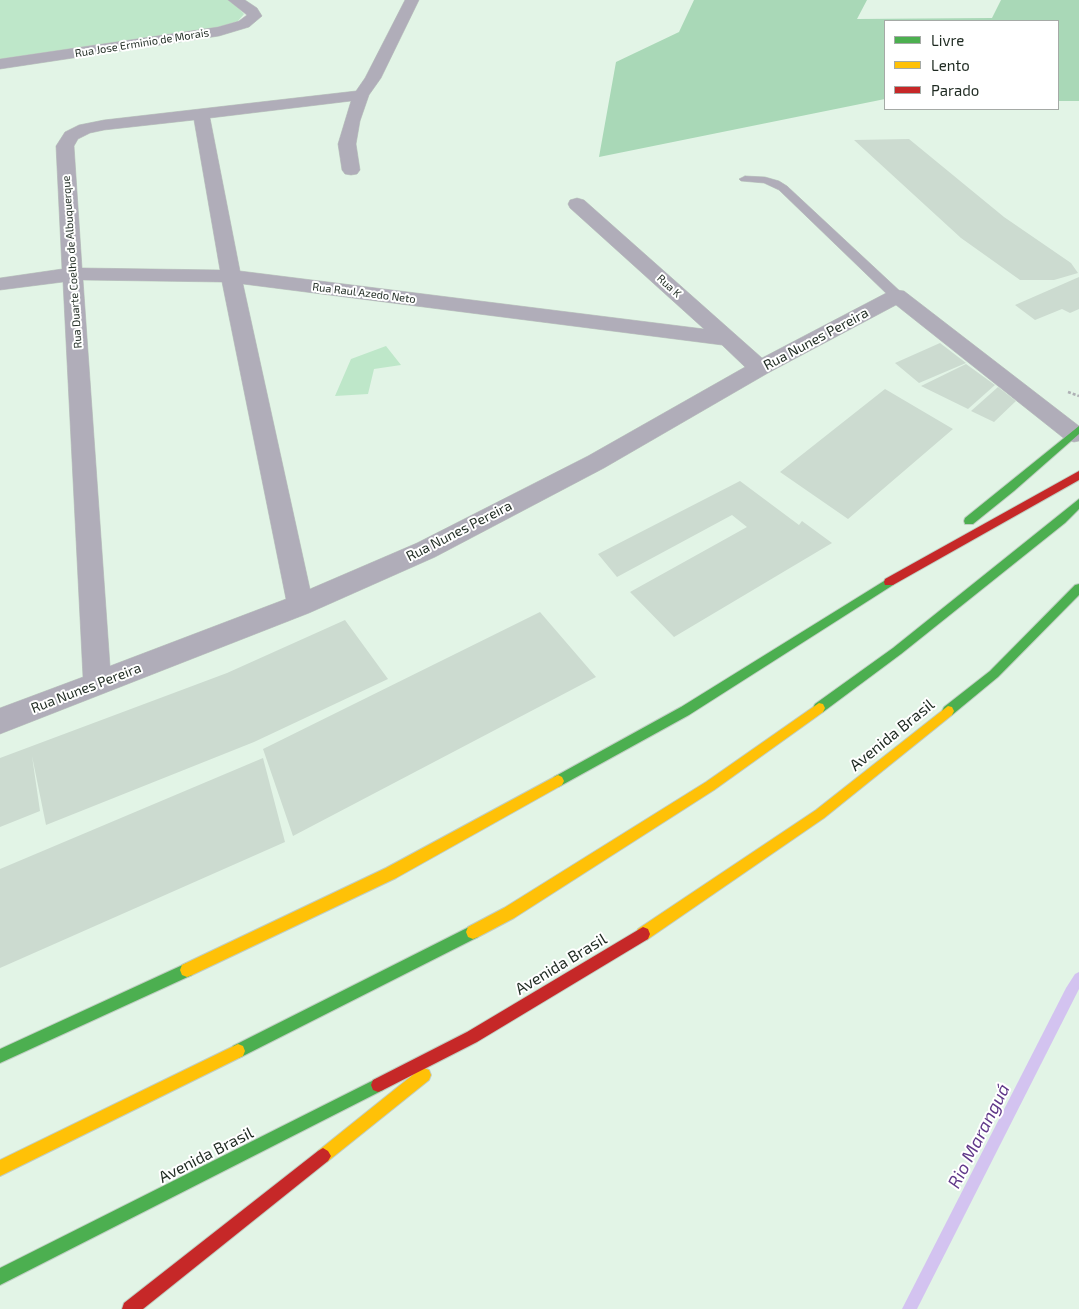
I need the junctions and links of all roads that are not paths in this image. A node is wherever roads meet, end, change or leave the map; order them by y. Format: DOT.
graph roads {
  1 [pos="235,0"];
  2 [pos="412,0"];
  3 [pos="0,64"];
  4 [pos="361,95"];
  5 [pos="201,114"];
  6 [pos="351,170"];
  7 [pos="745,178"];
  8 [pos="577,204"];
  9 [pos="73,274"];
  10 [pos="231,276"];
  11 [pos="0,284"];
  12 [pos="897,296"];
  13 [pos="727,339"];
  14 [pos="760,368"];
  15 [pos="1076,431"];
  16 [pos="1079,475"];
  17 [pos="1079,502"];
  18 [pos="902,574"];
  19 [pos="1079,588"];
  20 [pos="300,605"];
  21 [pos="97,684"];
  22 [pos="0,721"];
  23 [pos="472,1036"];
  24 [pos="0,1056"];
  25 [pos="0,1168"];
  26 [pos="0,1277"];
  27 [pos="130,1309"];
  1 -- 3 [label="street, Rua Jose Erminio de Morais"];
  2 -- 4 [label="street"];
  4 -- 5 [label="street, Rua Duarte Coelho de Albuquerque"];
  4 -- 6 [label="street"];
  5 -- 9 [label="street, Rua Duarte Coelho de Albuquerque"];
  5 -- 10 [label="street"];
  7 -- 12 [label="lane"];
  8 -- 13 [label="street, Rua K"];
  9 -- 10 [label="street, Rua Raul Azedo Neto"];
  9 -- 11 [label="street, Rua Raul Azedo Neto"];
  9 -- 21 [label="street, Rua Duarte Coelho de Albuquerque"];
  10 -- 13 [label="street, Rua Raul Azedo Neto"];
  10 -- 20 [label="street"];
  12 -- 14 [label="street, Rua Nunes Pereira"];
  12 -- 15 [label="street"];
  13 -- 14 [label="street, Rua K"];
  14 -- 20 [label="street, Rua Nunes Pereira"];
  15 -- 18 [label="highway"];
  16 -- 18 [label="highway"];
  17 -- 25 [label="highway"];
  18 -- 24 [label="highway"];
  19 -- 23 [label="highway, Avenida Brasil"];
  20 -- 21 [label="street, Rua Nunes Pereira"];
  21 -- 22 [label="street, Rua Nunes Pereira"];
  23 -- 26 [label="highway, Avenida Brasil"];
  23 -- 27 [label="highway"];
}
